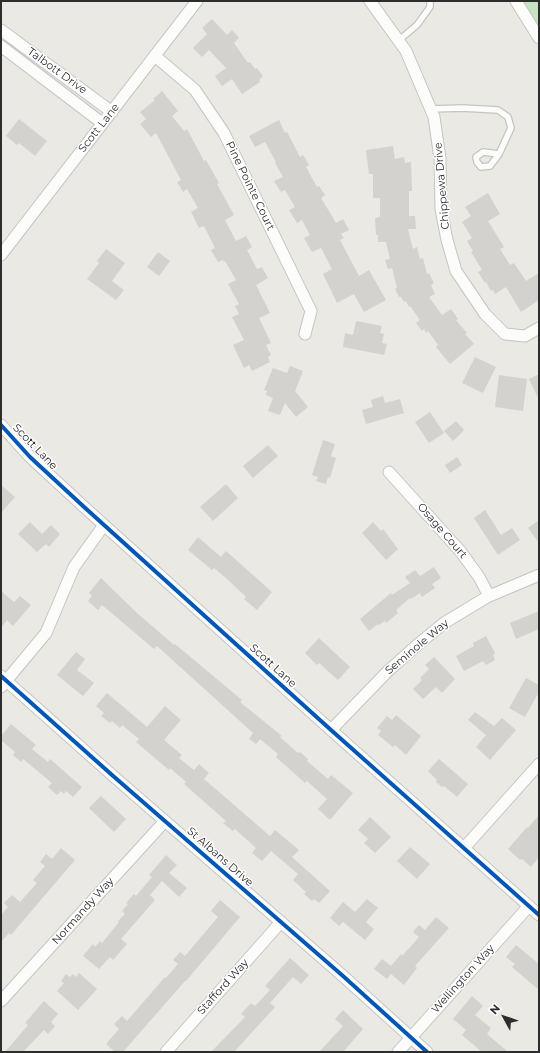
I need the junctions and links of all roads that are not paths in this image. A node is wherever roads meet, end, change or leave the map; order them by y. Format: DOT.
graph roads {
  1 [pos="197,1"];
  2 [pos="370,1"];
  3 [pos="430,1"];
  4 [pos="516,1"];
  5 [pos="1,30"];
  6 [pos="539,38"];
  7 [pos="398,41"];
  8 [pos="1,46"];
  9 [pos="155,56"];
  10 [pos="430,109"];
  11 [pos="112,112"];
  12 [pos="102,123"];
  13 [pos="499,154"];
  14 [pos="1,255"];
  15 [pos="539,328"];
  16 [pos="305,334"];
  17 [pos="1,425"];
  18 [pos="389,472"];
  19 [pos="104,525"];
  20 [pos="539,575"];
  21 [pos="489,596"];
  22 [pos="3,681"];
  23 [pos="331,730"];
  24 [pos="539,764"];
  25 [pos="164,821"];
  26 [pos="464,848"];
  27 [pos="529,906"];
  28 [pos="539,915"];
  29 [pos="281,922"];
  30 [pos="1,1001"];
  31 [pos="411,1038"];
  32 [pos="166,1052"];
  33 [pos="398,1052"];
  34 [pos="427,1052"];
  1 -- 9 [label="street, Scott Lane"];
  2 -- 7 [label="street, Chippewa Drive"];
  3 -- 7 [label="lane"];
  4 -- 6 [label="street"];
  5 -- 11 [label="street, Talbott Drive"];
  7 -- 10 [label="street, Chippewa Drive"];
  8 -- 12 [label="street"];
  9 -- 11 [label="street, Scott Lane"];
  9 -- 16 [label="street, Pine Pointe Court"];
  10 -- 13 [label="lane"];
  10 -- 15 [label="street, Chippewa Drive"];
  11 -- 12 [label="street, Scott Lane"];
  12 -- 14 [label="street, Scott Lane"];
  17 -- 19 [label="street, Scott Lane"];
  18 -- 21 [label="street, Osage Court"];
  19 -- 22 [label="street"];
  19 -- 23 [label="street, Scott Lane"];
  20 -- 21 [label="street, Seminole Way"];
  21 -- 23 [label="street, Seminole Way"];
  22 -- 25 [label="street, St Albans Drive"];
  23 -- 26 [label="street, Scott Lane"];
  24 -- 26 [label="street"];
  25 -- 29 [label="street, St Albans Drive"];
  25 -- 30 [label="street, Normandy Way"];
  26 -- 27 [label="street, Scott Lane"];
  27 -- 28 [label="street, Scott Lane"];
  27 -- 31 [label="street, Wellington Way"];
  29 -- 31 [label="street, St Albans Drive"];
  29 -- 32 [label="street, Stafford Way"];
  31 -- 33 [label="street, Wellington Way"];
  31 -- 34 [label="street, St Albans Drive"];
}
